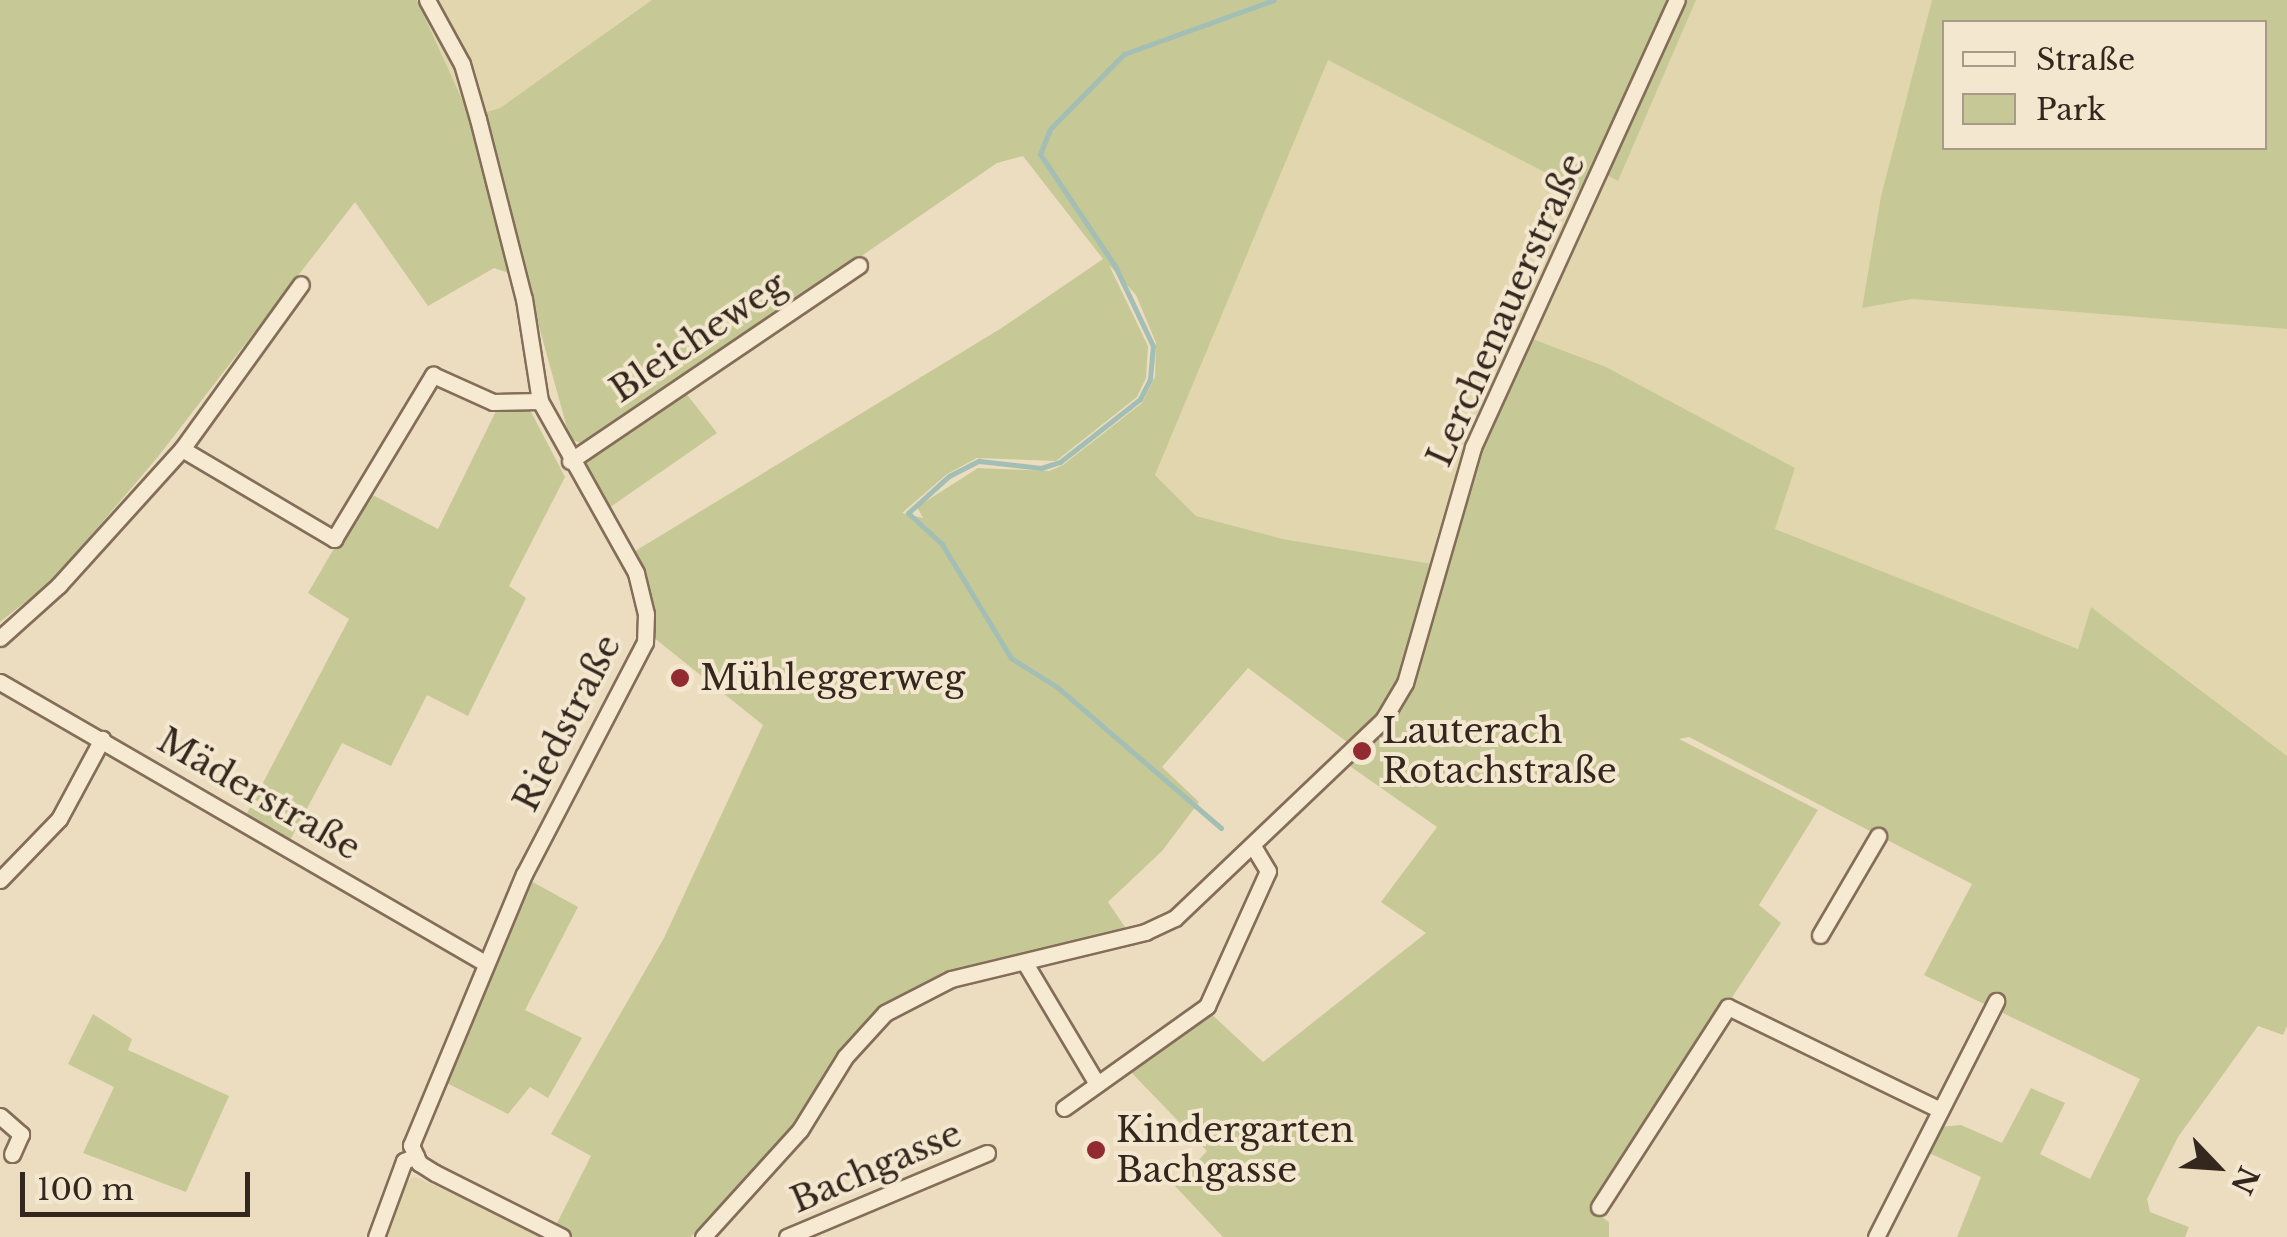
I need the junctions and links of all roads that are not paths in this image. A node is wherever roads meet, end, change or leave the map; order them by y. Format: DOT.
graph roads {
  1 [pos="428,0"];
  2 [pos="1677,0"];
  3 [pos="860,265"];
  4 [pos="300,284"];
  5 [pos="540,401"];
  6 [pos="182,449"];
  7 [pos="570,460"];
  8 [pos="0,638"];
  9 [pos="0,682"];
  10 [pos="102,739"];
  11 [pos="1878,836"];
  12 [pos="1254,848"];
  13 [pos="0,880"];
  14 [pos="1820,935"];
  15 [pos="485,963"];
  16 [pos="1024,963"];
  17 [pos="1996,1001"];
  18 [pos="1097,1084"];
  19 [pos="1064,1108"];
  20 [pos="1940,1110"];
  21 [pos="0,1116"];
  22 [pos="987,1153"];
  23 [pos="12,1154"];
  24 [pos="416,1156"];
  25 [pos="1600,1207"];
  26 [pos="376,1237"];
  27 [pos="562,1237"];
  28 [pos="702,1237"];
  29 [pos="787,1237"];
  30 [pos="1876,1237"];
  1 -- 5 [label="street, Riedstraße"];
  2 -- 12 [label="street, Lerchenauerstraße"];
  3 -- 7 [label="street, Bleicheweg"];
  4 -- 6 [label="street"];
  5 -- 6 [label="street"];
  5 -- 7 [label="street, Riedstraße"];
  6 -- 8 [label="street"];
  7 -- 15 [label="street, Riedstraße"];
  9 -- 10 [label="street, Mäderstraße"];
  10 -- 13 [label="street"];
  10 -- 15 [label="street, Mäderstraße"];
  11 -- 14 [label="street"];
  12 -- 16 [label="street, Lerchenauerstraße"];
  12 -- 18 [label="street"];
  15 -- 24 [label="street, Riedstraße"];
  16 -- 18 [label="street"];
  16 -- 28 [label="street, Lerchenauerstraße"];
  17 -- 20 [label="street"];
  18 -- 19 [label="street"];
  20 -- 25 [label="street"];
  20 -- 30 [label="street"];
  21 -- 23 [label="street"];
  22 -- 29 [label="street, Bachgasse"];
  24 -- 26 [label="street, Riedstraße"];
  24 -- 27 [label="street"];
}
